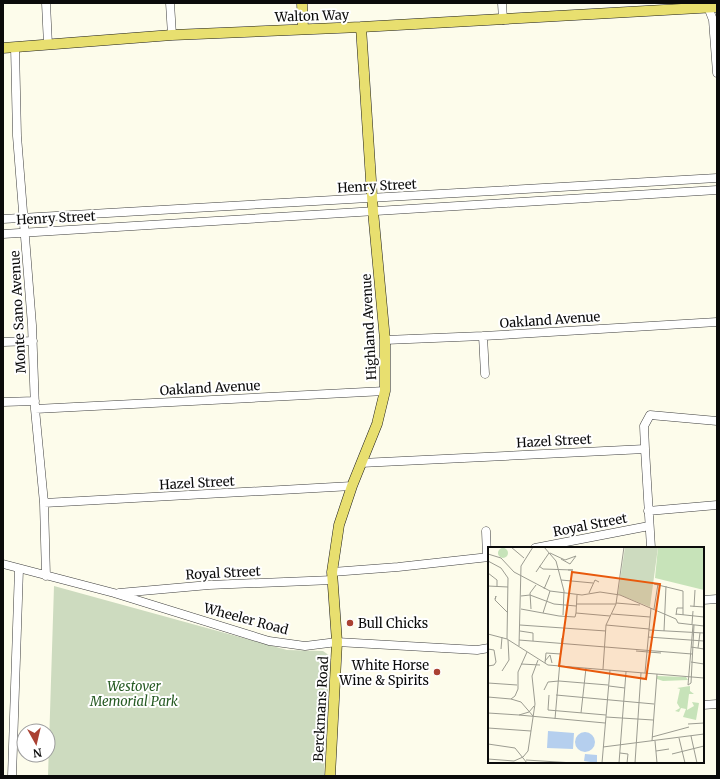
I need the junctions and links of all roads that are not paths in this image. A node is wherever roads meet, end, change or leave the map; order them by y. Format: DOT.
graph roads {
  1 [pos="46,3"];
  2 [pos="170,3"];
  3 [pos="302,3"];
  4 [pos="502,3"];
  5 [pos="711,6"];
  6 [pos="503,20"];
  7 [pos="361,27"];
  8 [pos="303,29"];
  9 [pos="716,30"];
  10 [pos="172,35"];
  11 [pos="48,45"];
  12 [pos="15,47"];
  13 [pos="3,48"];
  14 [pos="717,73"];
  15 [pos="717,178"];
  16 [pos="643,182"];
  17 [pos="507,190"];
  18 [pos="717,190"];
  19 [pos="643,194"];
  20 [pos="372,198"];
  21 [pos="508,202"];
  22 [pos="248,205"];
  23 [pos="186,209"];
  24 [pos="373,211"];
  25 [pos="111,213"];
  26 [pos="24,218"];
  27 [pos="3,219"];
  28 [pos="250,219"];
  29 [pos="187,222"];
  30 [pos="111,227"];
  31 [pos="25,232"];
  32 [pos="3,234"];
  33 [pos="717,322"];
  34 [pos="483,336"];
  35 [pos="33,340"];
  36 [pos="385,340"];
  37 [pos="3,342"];
  38 [pos="485,374"];
  39 [pos="385,391"];
  40 [pos="3,402"];
  41 [pos="35,405"];
  42 [pos="717,421"];
  43 [pos="645,449"];
  44 [pos="361,463"];
  45 [pos="352,486"];
  46 [pos="44,503"];
  47 [pos="717,505"];
  48 [pos="648,511"];
  49 [pos="649,526"];
  50 [pos="486,531"];
  51 [pos="540,547"];
  52 [pos="651,547"];
  53 [pos="488,557"];
  54 [pos="3,564"];
  55 [pos="19,569"];
  56 [pos="46,576"];
  57 [pos="333,576"];
  58 [pos="114,594"];
  59 [pos="704,600"];
  60 [pos="717,600"];
  61 [pos="337,642"];
  62 [pos="488,648"];
  63 [pos="717,704"];
  64 [pos="704,705"];
  65 [pos="3,775"];
  66 [pos="13,776"];
  67 [pos="330,776"];
  1 -- 11 [label="street"];
  2 -- 10 [label="street"];
  3 -- 8 [label="main road"];
  4 -- 6 [label="street"];
  5 -- 6 [label="main road, Walton Way"];
  5 -- 9 [label="street"];
  6 -- 7 [label="main road, Walton Way"];
  7 -- 8 [label="main road, Walton Way"];
  7 -- 20 [label="main road, Highland Avenue"];
  8 -- 10 [label="main road, Walton Way"];
  9 -- 14 [label="street"];
  10 -- 11 [label="main road, Walton Way"];
  11 -- 12 [label="main road, Walton Way"];
  12 -- 13 [label="main road, Walton Way"];
  12 -- 26 [label="street, Monte Sano Avenue"];
  15 -- 16 [label="street, Henry Street"];
  16 -- 17 [label="street, Henry Street"];
  16 -- 19 [label="street"];
  17 -- 20 [label="street, Henry Street"];
  17 -- 21 [label="street"];
  18 -- 19 [label="street, Henry Street"];
  19 -- 21 [label="street, Henry Street"];
  20 -- 22 [label="street, Henry Street"];
  20 -- 24 [label="main road, Highland Avenue"];
  21 -- 24 [label="street, Henry Street"];
  22 -- 23 [label="street, Henry Street"];
  22 -- 28 [label="street"];
  23 -- 25 [label="street, Henry Street"];
  23 -- 29 [label="street"];
  24 -- 28 [label="street, Henry Street"];
  24 -- 36 [label="main road, Highland Avenue"];
  25 -- 26 [label="street, Henry Street"];
  25 -- 30 [label="street, Henry Street"];
  26 -- 27 [label="street, Henry Street"];
  26 -- 31 [label="street, Monte Sano Avenue"];
  28 -- 29 [label="street, Henry Street"];
  29 -- 30 [label="street, Henry Street"];
  30 -- 31 [label="street, Henry Street"];
  31 -- 32 [label="street, Henry Street"];
  31 -- 35 [label="street, Monte Sano Avenue"];
  33 -- 34 [label="street, Oakland Avenue"];
  34 -- 36 [label="street, Oakland Avenue"];
  34 -- 38 [label="street"];
  35 -- 37 [label="street"];
  35 -- 41 [label="street, Monte Sano Avenue"];
  36 -- 39 [label="main road, Highland Avenue"];
  39 -- 41 [label="street, Oakland Avenue"];
  39 -- 44 [label="main road, Highland Avenue"];
  40 -- 41 [label="street, Oakland Avenue"];
  41 -- 46 [label="street, Monte Sano Avenue"];
  42 -- 43 [label="street"];
  43 -- 44 [label="street, Hazel Street"];
  43 -- 48 [label="street"];
  44 -- 45 [label="main road, Highland Avenue"];
  45 -- 46 [label="street, Hazel Street"];
  45 -- 57 [label="main road, Highland Avenue"];
  46 -- 56 [label="street, Monte Sano Avenue"];
  47 -- 48 [label="street"];
  48 -- 49 [label="street"];
  49 -- 51 [label="street, Royal Street"];
  49 -- 52 [label="street"];
  50 -- 53 [label="street"];
  53 -- 57 [label="street, Royal Street"];
  54 -- 55 [label="street, Wheeler Road"];
  55 -- 56 [label="street, Wheeler Road"];
  55 -- 66 [label="street"];
  56 -- 58 [label="street, Wheeler Road"];
  57 -- 58 [label="street, Royal Street"];
  57 -- 61 [label="main road, Highland Avenue"];
  58 -- 61 [label="street, Wheeler Road"];
  59 -- 60 [label="street"];
  61 -- 62 [label="street, Wheeler Road"];
  61 -- 67 [label="main road, Berckmans Road"];
  63 -- 64 [label="street"];
  65 -- 66 [label="street"];
}
